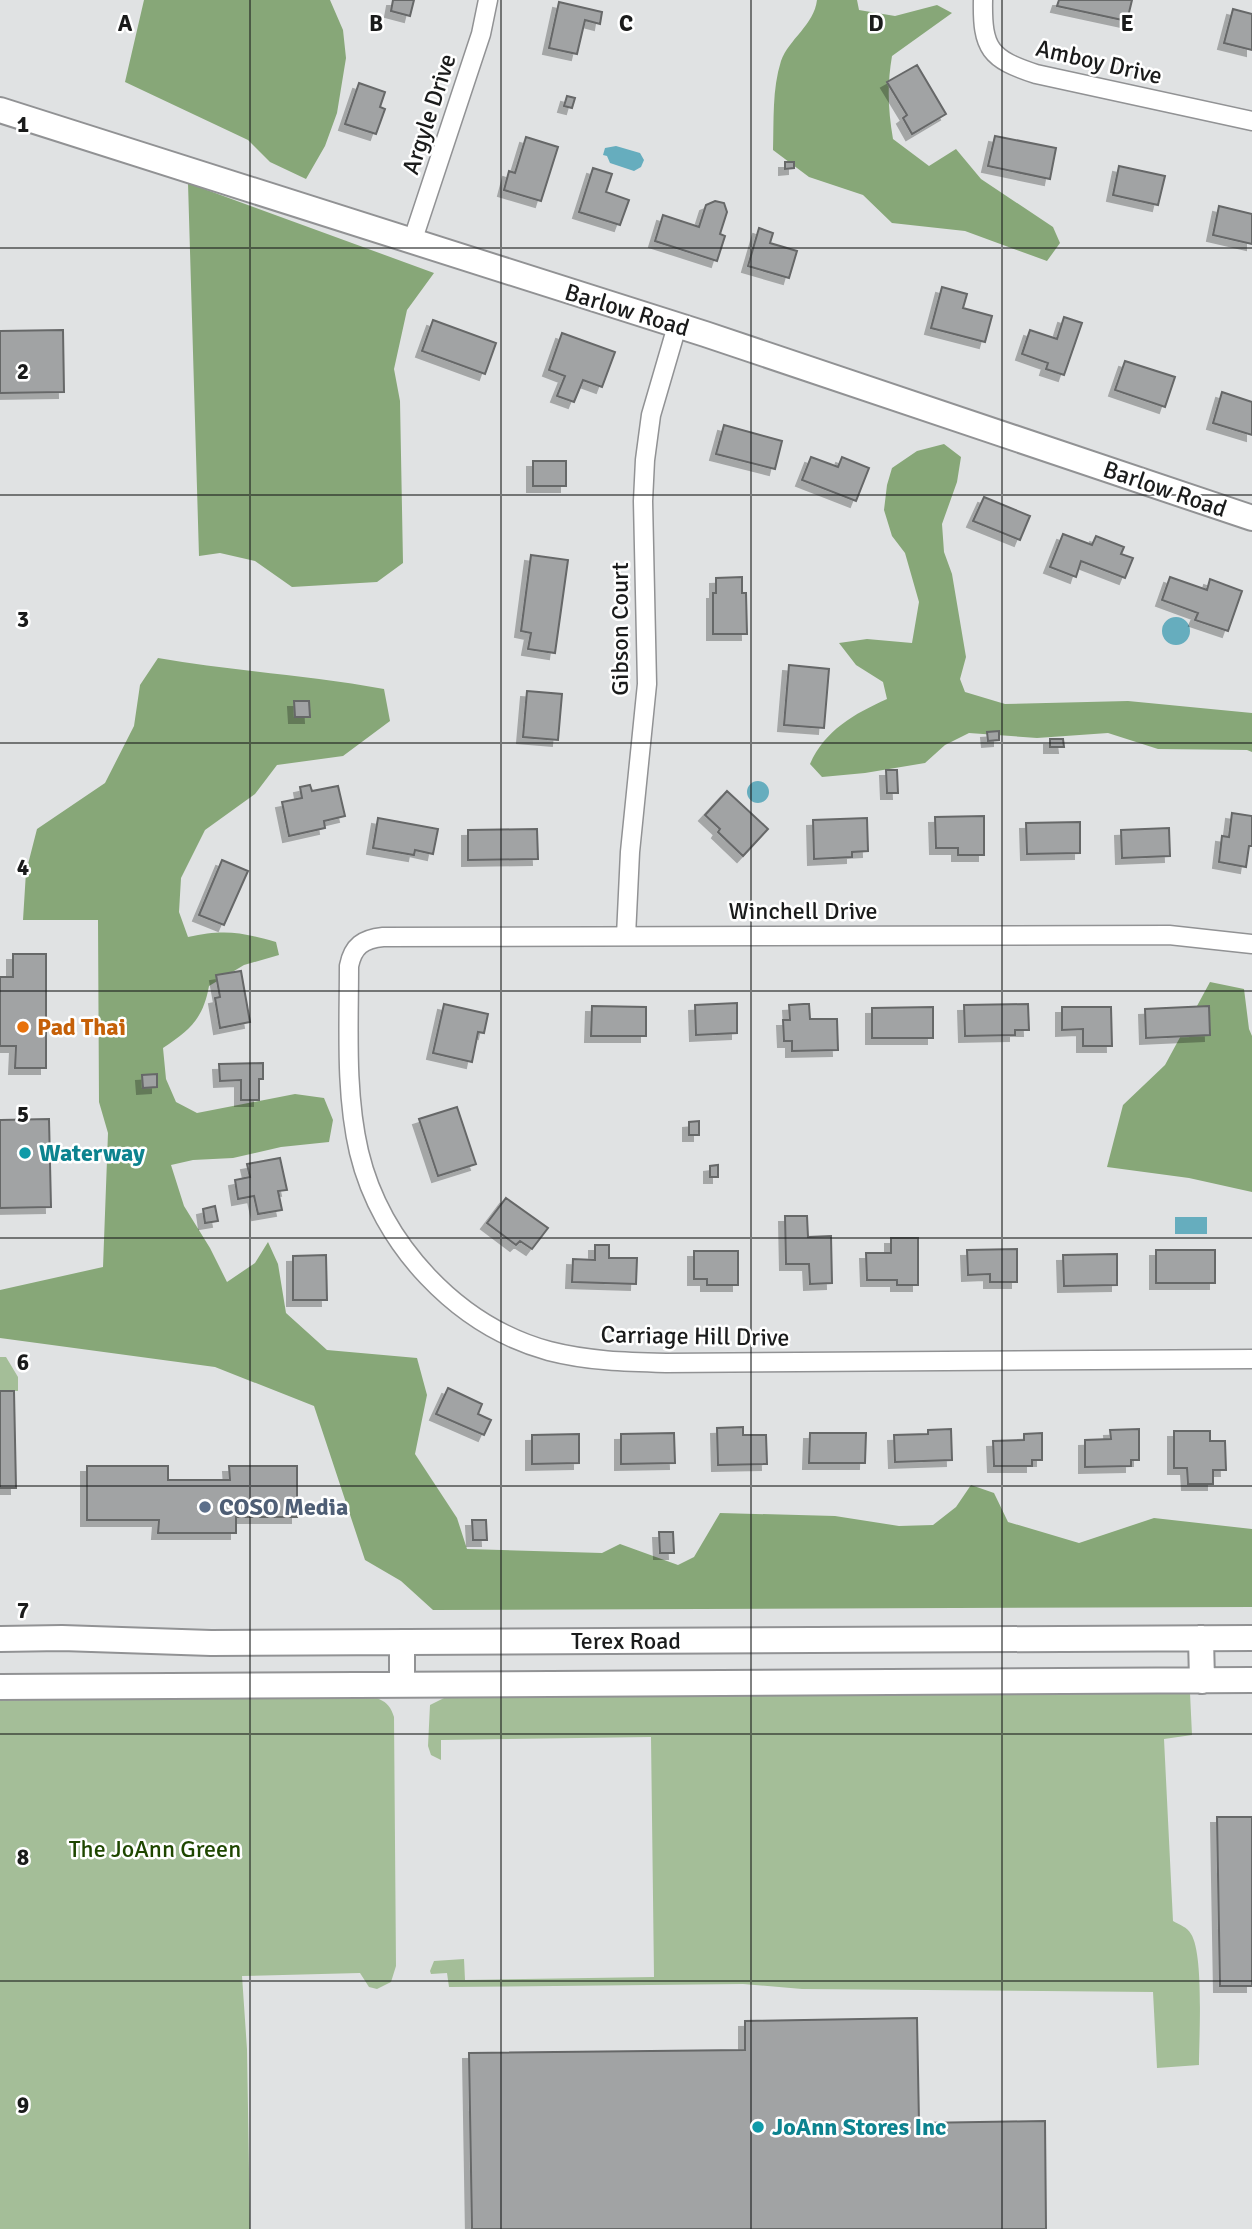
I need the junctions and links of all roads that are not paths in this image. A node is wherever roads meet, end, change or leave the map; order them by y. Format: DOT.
graph roads {
  1 [pos="488,0"];
  2 [pos="983,0"];
  3 [pos="0,110"];
  4 [pos="1252,121"];
  5 [pos="412,242"];
  6 [pos="677,326"];
  7 [pos="1252,518"];
  8 [pos="626,936"];
  9 [pos="1252,944"];
  10 [pos="357,946"];
  11 [pos="1252,1359"];
  12 [pos="1201,1638"];
  13 [pos="1252,1638"];
  14 [pos="0,1639"];
  15 [pos="402,1642"];
  16 [pos="1252,1680"];
  17 [pos="1202,1681"];
  18 [pos="402,1685"];
  19 [pos="0,1687"];
  1 -- 5 [label="street, Argyle Drive"];
  2 -- 4 [label="street, Amboy Drive"];
  3 -- 5 [label="street, Barlow Road"];
  5 -- 6 [label="street, Barlow Road"];
  6 -- 7 [label="street, Barlow Road"];
  6 -- 8 [label="street, Gibson Court"];
  8 -- 9 [label="street, Winchell Drive"];
  8 -- 10 [label="street, Winchell Drive"];
  10 -- 11 [label="street, Carriage Hill Drive"];
  12 -- 13 [label="street, Terex Road"];
  12 -- 15 [label="street, Terex Road"];
  12 -- 17 [label="street"];
  14 -- 15 [label="street, Terex Road"];
  15 -- 18 [label="street"];
  16 -- 17 [label="street, Terex Road"];
  17 -- 18 [label="street, Terex Road"];
  18 -- 19 [label="street, Terex Road"];
}
